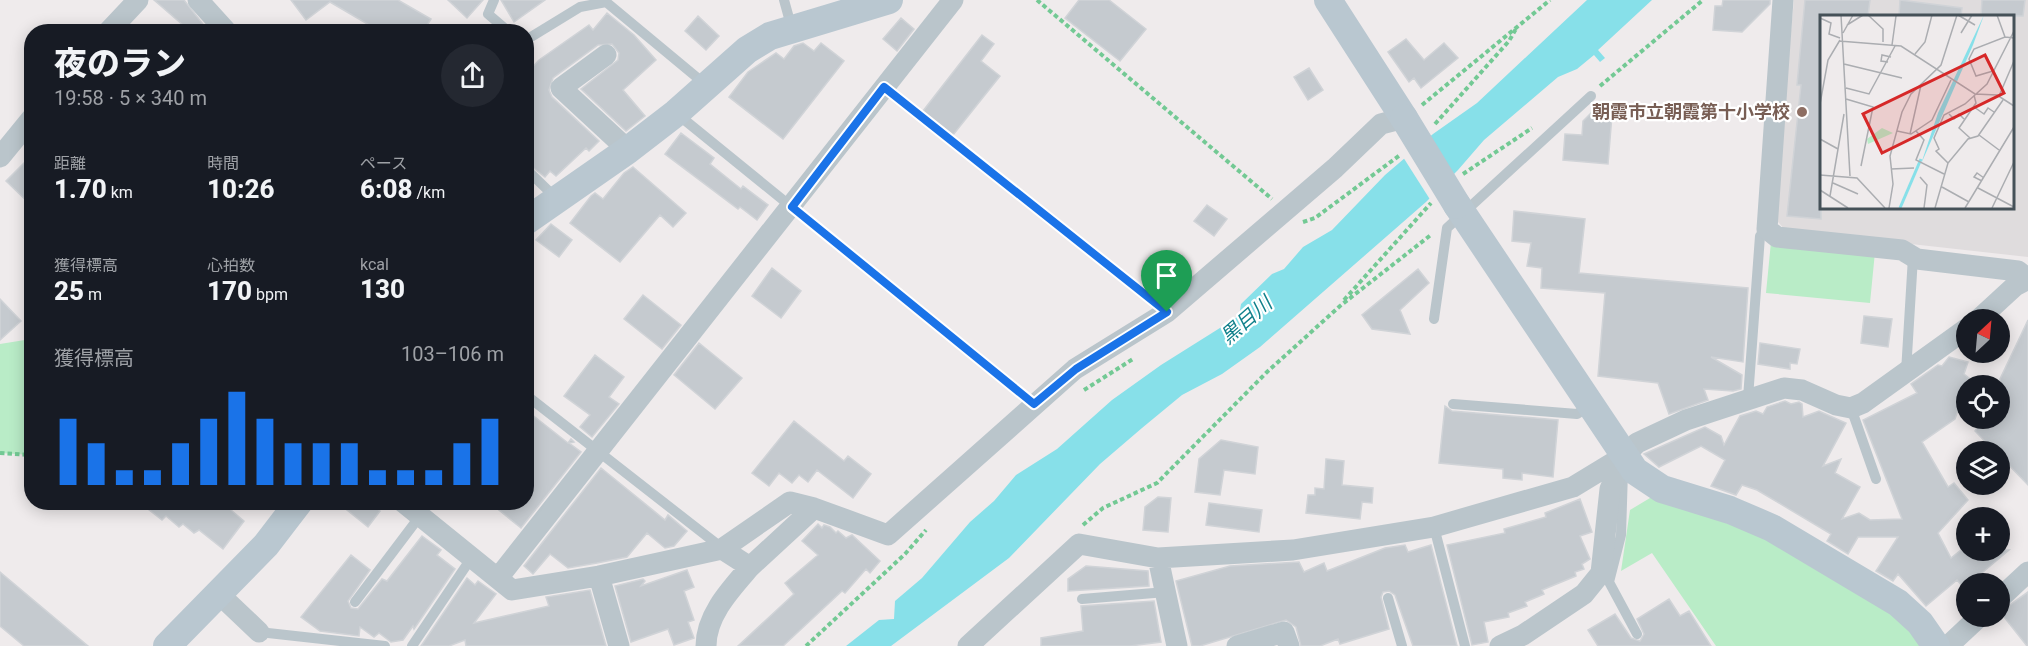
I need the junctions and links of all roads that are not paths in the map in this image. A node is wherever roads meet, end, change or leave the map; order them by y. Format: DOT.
graph roads {
  1 [pos="138,0"];
  2 [pos="198,0"];
  3 [pos="494,0"];
  4 [pos="784,0"];
  5 [pos="889,0"];
  6 [pos="953,0"];
  7 [pos="1328,0"];
  8 [pos="1782,0"];
  9 [pos="118,24"];
  10 [pos="220,24"];
  11 [pos="500,24"];
  12 [pos="792,29"];
  13 [pos="534,35"];
  14 [pos="606,55"];
  15 [pos="706,86"];
  16 [pos="1591,96"];
  17 [pos="675,113"];
  18 [pos="1404,118"];
  19 [pos="24,128"];
  20 [pos="628,150"];
  21 [pos="0,157"];
  22 [pos="534,177"];
  23 [pos="556,198"];
  24 [pos="792,207"];
  25 [pos="534,215"];
  26 [pos="1454,215"];
  27 [pos="1767,229"];
  28 [pos="1913,256"];
  29 [pos="2028,279"];
  30 [pos="1990,309"];
  31 [pos="1434,320"];
  32 [pos="1956,335"];
  33 [pos="1906,372"];
  34 [pos="1748,398"];
  35 [pos="534,401"];
  36 [pos="1034,404"];
  37 [pos="1453,404"];
  38 [pos="1591,404"];
  39 [pos="1851,408"];
  40 [pos="598,451"];
  41 [pos="1624,456"];
  42 [pos="1876,479"];
  43 [pos="814,508"];
  44 [pos="293,510"];
  45 [pos="413,510"];
  46 [pos="420,516"];
  47 [pos="1434,527"];
  48 [pos="722,549"];
  49 [pos="472,557"];
  50 [pos="1158,558"];
  51 [pos="750,567"];
  52 [pos="599,576"];
  53 [pos="498,578"];
  54 [pos="2026,580"];
  55 [pos="2010,591"];
  56 [pos="1166,592"];
  57 [pos="219,594"];
  58 [pos="1388,598"];
  59 [pos="1083,599"];
  60 [pos="355,602"];
  61 [pos="1968,627"];
  62 [pos="259,632"];
  63 [pos="1637,634"];
  64 [pos="1526,640"];
  65 [pos="167,646"];
  66 [pos="385,646"];
  67 [pos="412,646"];
  68 [pos="620,646"];
  69 [pos="706,646"];
  70 [pos="968,646"];
  71 [pos="1177,646"];
  72 [pos="1237,646"];
  73 [pos="1289,646"];
  74 [pos="1402,646"];
  75 [pos="1465,646"];
  76 [pos="1500,646"];
  77 [pos="1936,646"];
  78 [pos="1948,646"];
  1 -- 9 [label="street"];
  2 -- 10 [label="street"];
  3 -- 11 [label="lane"];
  4 -- 12 [label="lane"];
  5 -- 12 [label="street"];
  6 -- 24 [label="street"];
  7 -- 18 [label="street"];
  8 -- 27 [label="street"];
  12 -- 15 [label="street"];
  13 -- 15 [label="lane"];
  14 -- 20 [label="street"];
  15 -- 17 [label="street"];
  16 -- 26 [label="lane"];
  17 -- 20 [label="street"];
  17 -- 24 [label="lane"];
  18 -- 26 [label="street, bridge"];
  18 -- 36 [label="street"];
  19 -- 21 [label="street"];
  20 -- 23 [label="street"];
  22 -- 23 [label="lane"];
  23 -- 25 [label="street"];
  24 -- 36 [label="lane"];
  24 -- 40 [label="street"];
  26 -- 31 [label="lane"];
  26 -- 38 [label="street"];
  27 -- 28 [label="street"];
  27 -- 34 [label="lane"];
  28 -- 29 [label="street"];
  28 -- 33 [label="lane"];
  29 -- 30 [label="street"];
  32 -- 33 [label="street"];
  33 -- 39 [label="street"];
  34 -- 39 [label="street"];
  34 -- 41 [label="street"];
  35 -- 40 [label="lane"];
  36 -- 43 [label="street"];
  37 -- 38 [label="lane"];
  38 -- 41 [label="street"];
  39 -- 42 [label="lane"];
  40 -- 48 [label="lane"];
  40 -- 53 [label="street"];
  41 -- 47 [label="street"];
  41 -- 63 [label="lane"];
  41 -- 64 [label="street"];
  41 -- 77 [label="street"];
  43 -- 48 [label="street"];
  43 -- 51 [label="street"];
  44 -- 57 [label="street"];
  45 -- 46 [label="street"];
  46 -- 49 [label="street"];
  46 -- 60 [label="lane"];
  47 -- 50 [label="street"];
  47 -- 75 [label="lane"];
  48 -- 51 [label="street"];
  48 -- 52 [label="street"];
  49 -- 53 [label="street"];
  49 -- 67 [label="lane"];
  50 -- 56 [label="street"];
  50 -- 70 [label="street"];
  51 -- 69 [label="street"];
  52 -- 53 [label="street"];
  52 -- 68 [label="street"];
  54 -- 55 [label="street"];
  56 -- 59 [label="lane"];
  56 -- 71 [label="street"];
  57 -- 62 [label="street"];
  57 -- 65 [label="street"];
  58 -- 74 [label="lane"];
  61 -- 78 [label="street"];
  62 -- 66 [label="lane"];
  64 -- 76 [label="street"];
  72 -- 73 [label="street"];
}
